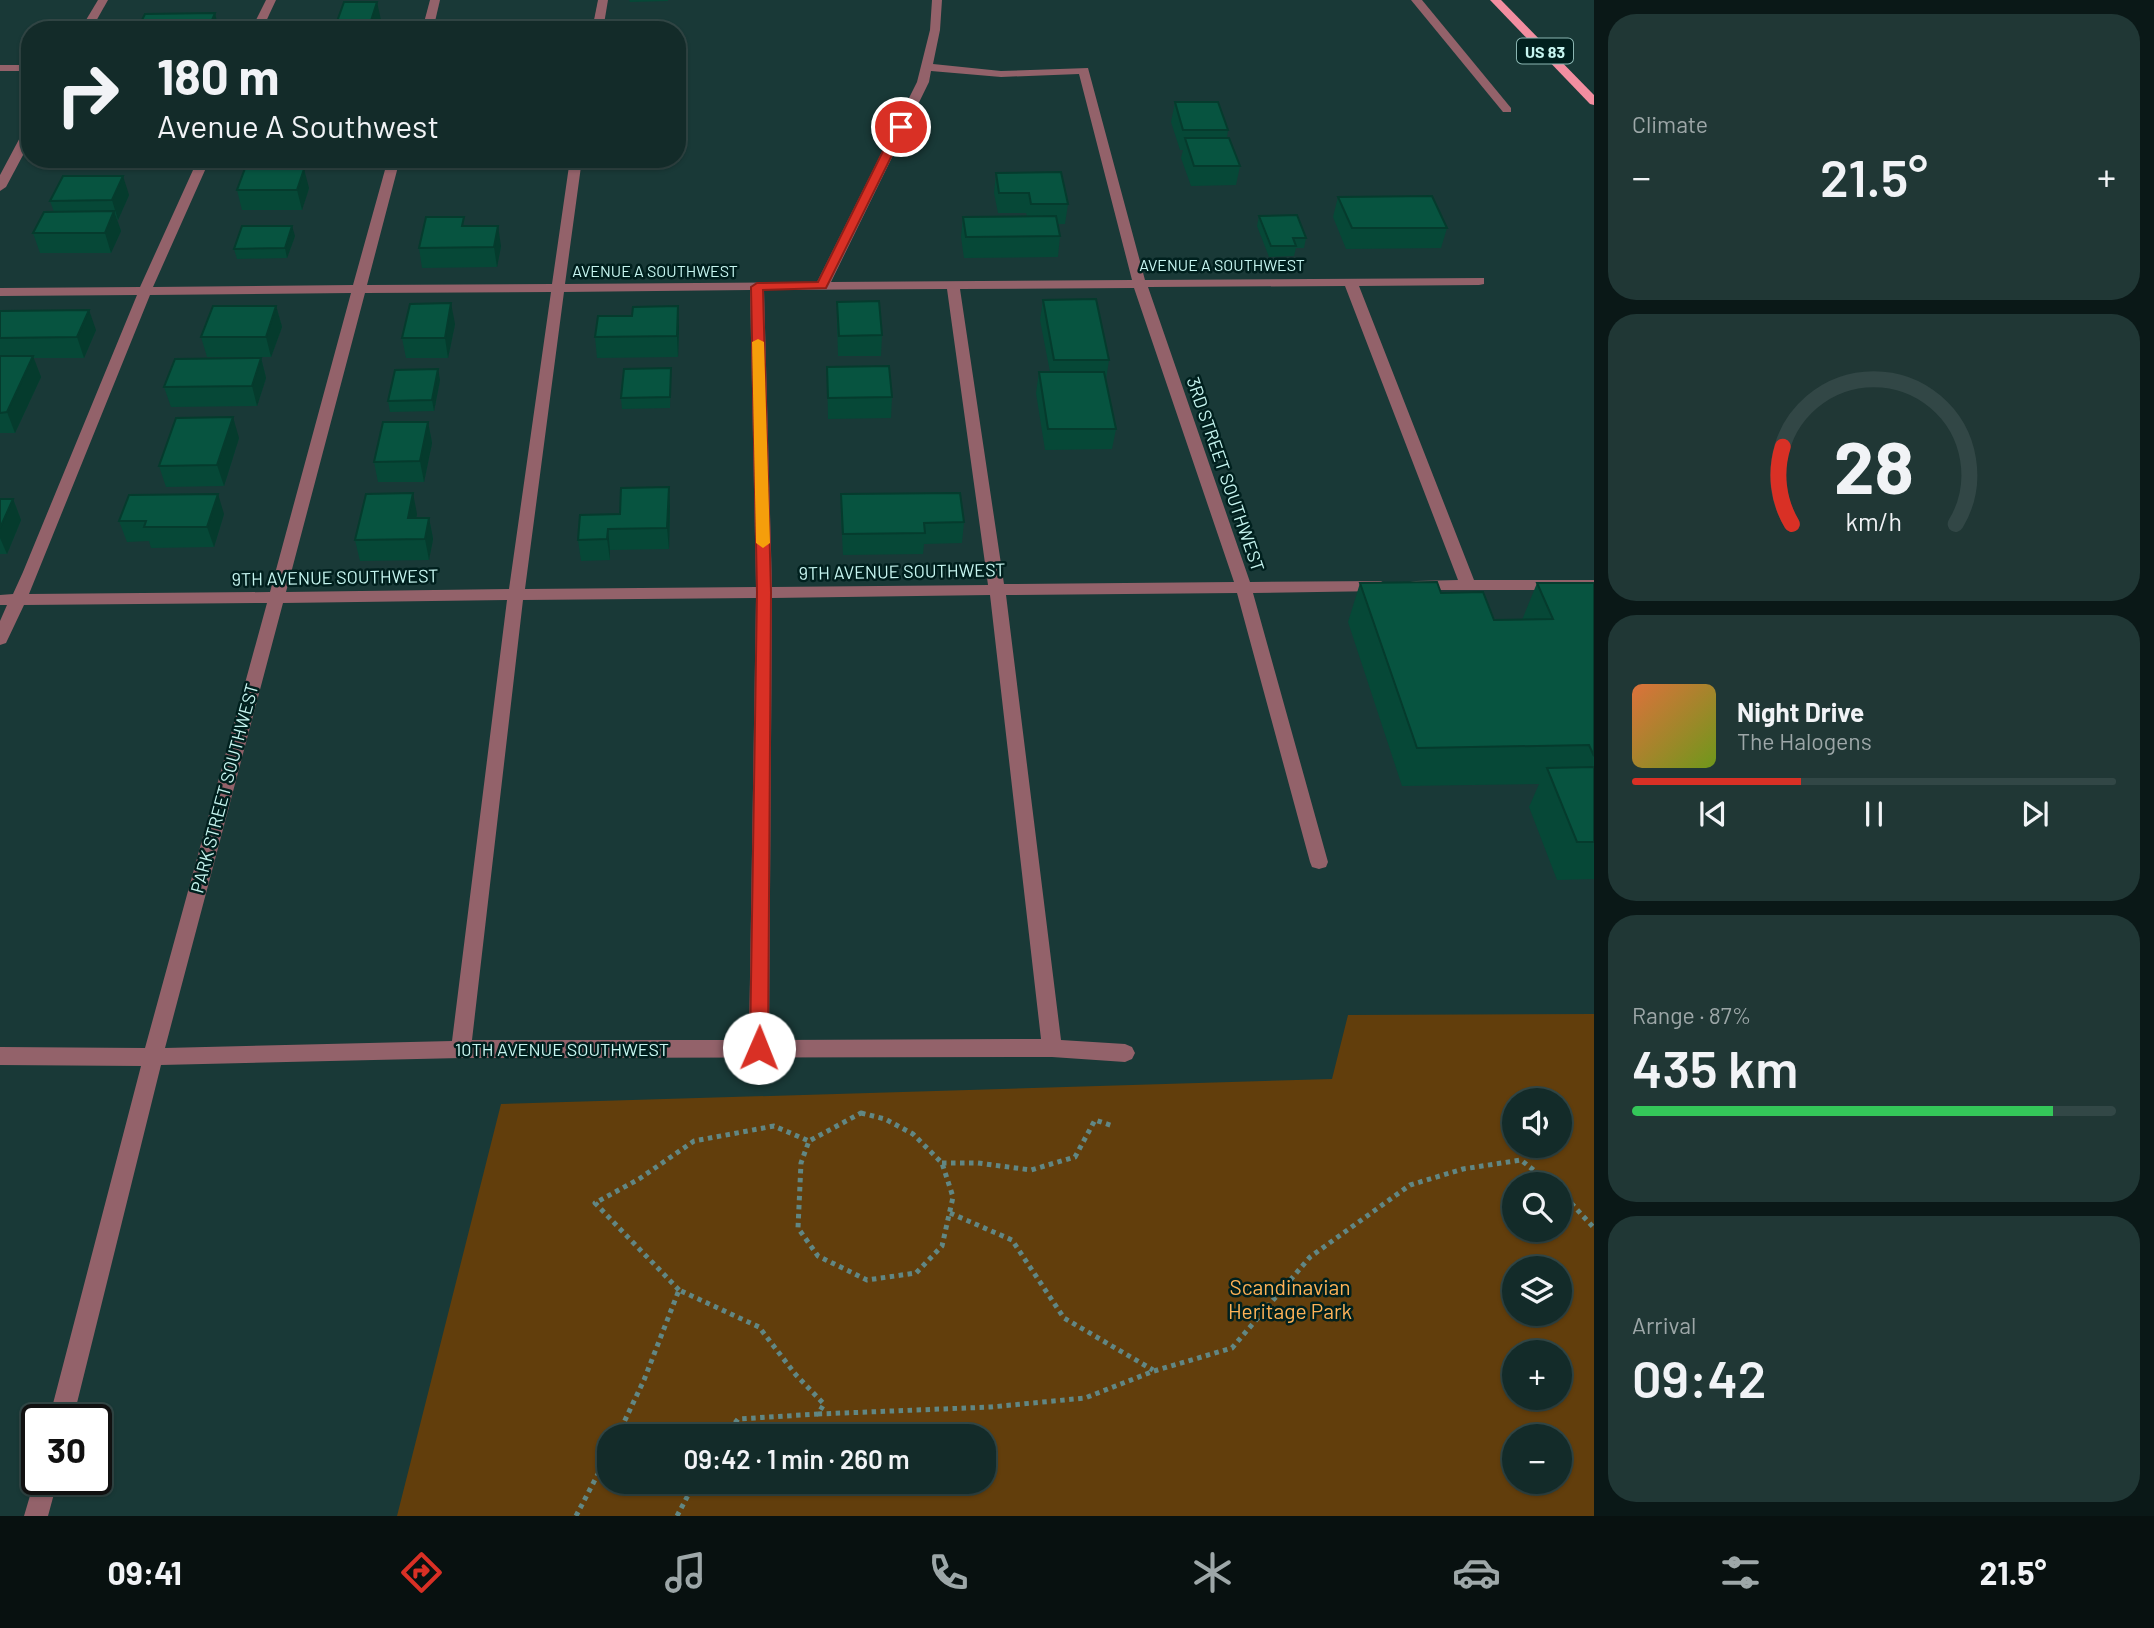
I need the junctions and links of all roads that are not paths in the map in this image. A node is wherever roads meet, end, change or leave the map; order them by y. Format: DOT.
graph roads {
  1 [pos="103,0"];
  2 [pos="271,0"];
  3 [pos="435,0"];
  4 [pos="603,0"];
  5 [pos="937,0"];
  6 [pos="1416,0"];
  7 [pos="1495,0"];
  8 [pos="90,21"];
  9 [pos="260,21"];
  10 [pos="430,21"];
  11 [pos="599,21"];
  12 [pos="927,67"];
  13 [pos="0,68"];
  14 [pos="21,68"];
  15 [pos="1594,102"];
  16 [pos="1507,110"];
  17 [pos="21,147"];
  18 [pos="200,168"];
  19 [pos="392,168"];
  20 [pos="575,168"];
  21 [pos="0,187"];
  22 [pos="1350,281"];
  23 [pos="1479,281"];
  24 [pos="1139,282"];
  25 [pos="953,285"];
  26 [pos="822,286"];
  27 [pos="757,287"];
  28 [pos="360,288"];
  29 [pos="558,288"];
  30 [pos="145,291"];
  31 [pos="0,292"];
  32 [pos="1594,585"];
  33 [pos="1468,586"];
  34 [pos="1244,587"];
  35 [pos="997,589"];
  36 [pos="764,592"];
  37 [pos="516,594"];
  38 [pos="278,596"];
  39 [pos="19,599"];
  40 [pos="0,600"];
  41 [pos="0,639"];
  42 [pos="1319,862"];
  43 [pos="759,1048"];
  44 [pos="1052,1048"];
  45 [pos="461,1049"];
  46 [pos="1125,1053"];
  47 [pos="0,1056"];
  48 [pos="153,1057"];
  49 [pos="65,1404"];
  50 [pos="42,1495"];
  51 [pos="36,1516"];
  1 -- 8 [label="street"];
  2 -- 9 [label="street"];
  3 -- 10 [label="street"];
  4 -- 11 [label="street"];
  5 -- 12 [label="street"];
  6 -- 16 [label="street"];
  7 -- 15 [label="main road, US 83"];
  12 -- 24 [label="street, 3RD STREET SOUTHWEST"];
  12 -- 26 [label="street"];
  13 -- 14 [label="street"];
  17 -- 21 [label="street"];
  18 -- 30 [label="street"];
  19 -- 28 [label="street, PARK STREET SOUTHWEST"];
  20 -- 29 [label="street"];
  22 -- 23 [label="street, AVENUE A SOUTHWEST"];
  22 -- 24 [label="street, AVENUE A SOUTHWEST"];
  22 -- 33 [label="street"];
  24 -- 25 [label="street, AVENUE A SOUTHWEST"];
  24 -- 34 [label="street, 3RD STREET SOUTHWEST"];
  25 -- 26 [label="street, AVENUE A SOUTHWEST"];
  25 -- 35 [label="street"];
  26 -- 27 [label="street, AVENUE A SOUTHWEST"];
  27 -- 29 [label="street, AVENUE A SOUTHWEST"];
  27 -- 36 [label="street"];
  28 -- 29 [label="street, AVENUE A SOUTHWEST"];
  28 -- 30 [label="street, AVENUE A SOUTHWEST"];
  28 -- 38 [label="street, PARK STREET SOUTHWEST"];
  29 -- 37 [label="street"];
  30 -- 31 [label="street, AVENUE A SOUTHWEST"];
  30 -- 39 [label="street"];
  32 -- 33 [label="street, 9TH AVENUE SOUTHWEST"];
  33 -- 34 [label="street, 9TH AVENUE SOUTHWEST"];
  34 -- 35 [label="street, 9TH AVENUE SOUTHWEST"];
  34 -- 42 [label="street, 3RD STREET SOUTHWEST"];
  35 -- 36 [label="street, 9TH AVENUE SOUTHWEST"];
  35 -- 44 [label="street"];
  36 -- 37 [label="street, 9TH AVENUE SOUTHWEST"];
  36 -- 43 [label="street"];
  37 -- 38 [label="street, 9TH AVENUE SOUTHWEST"];
  37 -- 45 [label="street"];
  38 -- 39 [label="street, 9TH AVENUE SOUTHWEST"];
  38 -- 48 [label="street, PARK STREET SOUTHWEST"];
  39 -- 40 [label="street, 9TH AVENUE SOUTHWEST"];
  39 -- 41 [label="street"];
  43 -- 44 [label="street, 10TH AVENUE SOUTHWEST"];
  43 -- 45 [label="street, 10TH AVENUE SOUTHWEST"];
  44 -- 46 [label="street, 10TH AVENUE SOUTHWEST"];
  45 -- 48 [label="street, 10TH AVENUE SOUTHWEST"];
  47 -- 48 [label="street, 10TH AVENUE SOUTHWEST"];
  48 -- 49 [label="street, PARK STREET SOUTHWEST"];
  50 -- 51 [label="street"];
}
